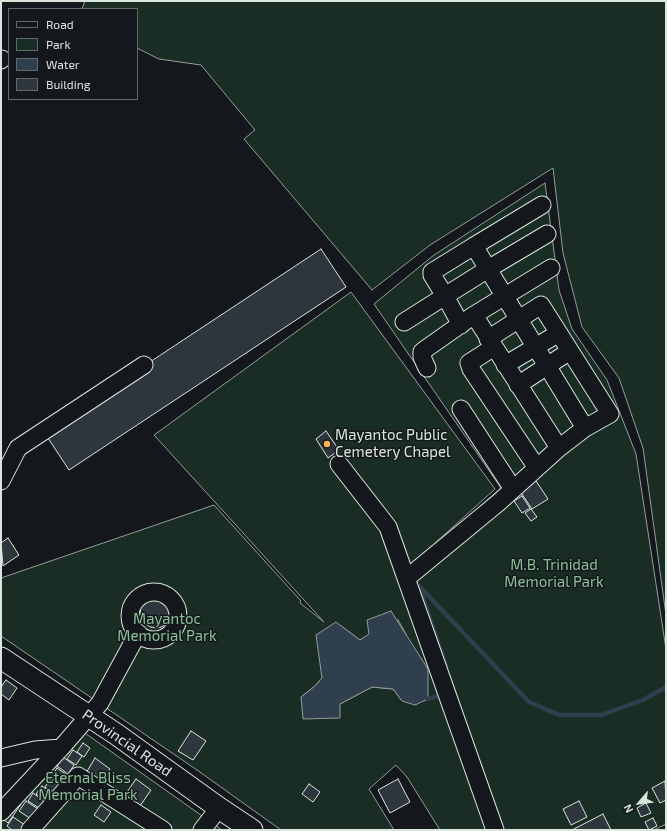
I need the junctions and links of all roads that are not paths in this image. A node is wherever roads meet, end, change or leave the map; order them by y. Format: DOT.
graph roads {
  1 [pos="542,205"];
  2 [pos="547,234"];
  3 [pos="474,246"];
  4 [pos="551,268"];
  5 [pos="488,270"];
  6 [pos="445,296"];
  7 [pos="505,297"];
  8 [pos="468,320"];
  9 [pos="518,320"];
  10 [pos="404,322"];
  11 [pos="558,333"];
  12 [pos="491,343"];
  13 [pos="535,347"];
  14 [pos="570,351"];
  15 [pos="144,365"];
  16 [pos="505,365"];
  17 [pos="547,366"];
  18 [pos="427,368"];
  19 [pos="518,385"];
  20 [pos="462,409"];
  21 [pos="585,428"];
  22 [pos="559,448"];
  23 [pos="339,464"];
  24 [pos="537,468"];
  25 [pos="1,481"];
  26 [pos="513,489"];
  27 [pos="407,578"];
  28 [pos="138,633"];
  29 [pos="1,658"];
  30 [pos="89,717"];
  31 [pos="61,748"];
  32 [pos="1,758"];
  33 [pos="219,808"];
  34 [pos="1,812"];
  35 [pos="30,830"];
  36 [pos="163,830"];
  37 [pos="202,830"];
  38 [pos="252,830"];
  39 [pos="495,830"];
  1 -- 3 [label="street"];
  2 -- 5 [label="street"];
  3 -- 5 [label="street"];
  3 -- 6 [label="street"];
  4 -- 7 [label="street"];
  5 -- 6 [label="street"];
  5 -- 7 [label="street"];
  6 -- 8 [label="street"];
  6 -- 10 [label="street"];
  7 -- 8 [label="street"];
  7 -- 9 [label="street"];
  8 -- 12 [label="street"];
  8 -- 18 [label="street"];
  9 -- 11 [label="street"];
  9 -- 12 [label="street"];
  9 -- 13 [label="street"];
  11 -- 13 [label="street"];
  11 -- 14 [label="street"];
  12 -- 16 [label="street"];
  12 -- 24 [label="street"];
  13 -- 16 [label="street"];
  13 -- 17 [label="street"];
  14 -- 17 [label="street"];
  14 -- 21 [label="street"];
  15 -- 25 [label="street"];
  16 -- 19 [label="street"];
  17 -- 19 [label="street"];
  17 -- 21 [label="street"];
  19 -- 22 [label="street"];
  20 -- 26 [label="street"];
  21 -- 22 [label="street"];
  22 -- 24 [label="street"];
  23 -- 27 [label="street"];
  24 -- 26 [label="street"];
  26 -- 27 [label="street"];
  27 -- 39 [label="street"];
  28 -- 30 [label="street"];
  29 -- 30 [label="main road, Provincial Road"];
  30 -- 31 [label="street"];
  30 -- 33 [label="main road, Provincial Road"];
  31 -- 32 [label="street"];
  31 -- 34 [label="street"];
  33 -- 37 [label="street"];
  33 -- 38 [label="main road, Provincial Road"];
  35 -- 36 [label="street"];
}
